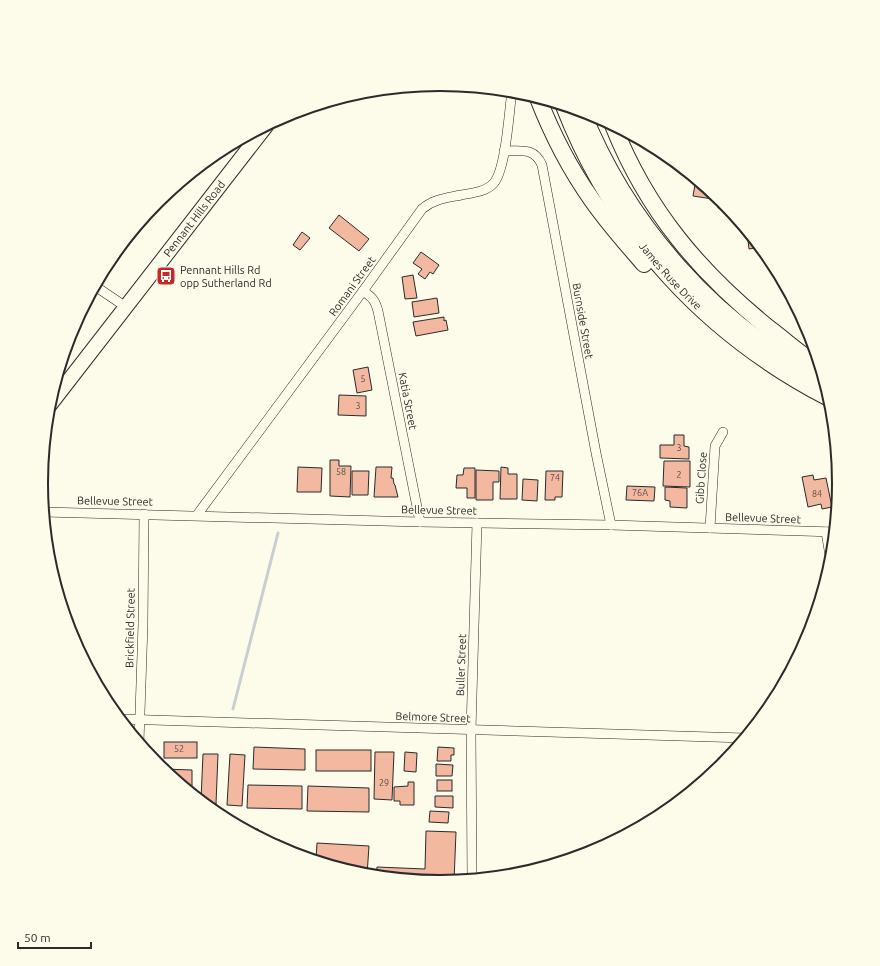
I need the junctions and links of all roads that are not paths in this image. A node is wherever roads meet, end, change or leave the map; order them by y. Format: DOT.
graph roads {
  1 [pos="511,98"];
  2 [pos="541,104"];
  3 [pos="566,112"];
  4 [pos="585,119"];
  5 [pos="617,133"];
  6 [pos="258,136"];
  7 [pos="504,151"];
  8 [pos="100,289"];
  9 [pos="363,291"];
  10 [pos="126,307"];
  11 [pos="757,355"];
  12 [pos="812,360"];
  13 [pos="817,375"];
  14 [pos="59,394"];
  15 [pos="821,394"];
  16 [pos="722,432"];
  17 [pos="49,512"];
  18 [pos="144,514"];
  19 [pos="197,515"];
  20 [pos="420,522"];
  21 [pos="478,523"];
  22 [pos="611,525"];
  23 [pos="710,528"];
  24 [pos="830,532"];
  25 [pos="127,719"];
  26 [pos="140,720"];
  27 [pos="471,730"];
  28 [pos="139,734"];
  29 [pos="738,738"];
  30 [pos="472,874"];
  1 -- 7 [label="street, Romani Street"];
  2 -- 11 [label="highway"];
  3 -- 11 [label="highway, James Ruse Drive"];
  4 -- 13 [label="highway, James Ruse Drive"];
  5 -- 12 [label="highway"];
  6 -- 10 [label="main road, Pennant Hills Road"];
  7 -- 9 [label="street, Romani Street"];
  7 -- 22 [label="street, Burnside Street"];
  8 -- 10 [label="street"];
  9 -- 19 [label="street, Romani Street"];
  9 -- 20 [label="street, Katia Street"];
  10 -- 14 [label="main road, Pennant Hills Road"];
  11 -- 15 [label="highway, James Ruse Drive"];
  16 -- 23 [label="street, Gibb Close"];
  17 -- 18 [label="street, Bellevue Street"];
  18 -- 19 [label="street, Bellevue Street"];
  18 -- 26 [label="street, Brickfield Street"];
  19 -- 20 [label="street, Bellevue Street"];
  20 -- 21 [label="street, Bellevue Street"];
  21 -- 22 [label="street, Bellevue Street"];
  21 -- 27 [label="street, Buller Street"];
  22 -- 23 [label="street, Bellevue Street"];
  23 -- 24 [label="street, Bellevue Street"];
  25 -- 26 [label="street, Belmore Street"];
  26 -- 27 [label="street, Belmore Street"];
  26 -- 28 [label="street, Brickfield Street"];
  27 -- 29 [label="street, Belmore Street"];
  27 -- 30 [label="street, Buller Street"];
}
